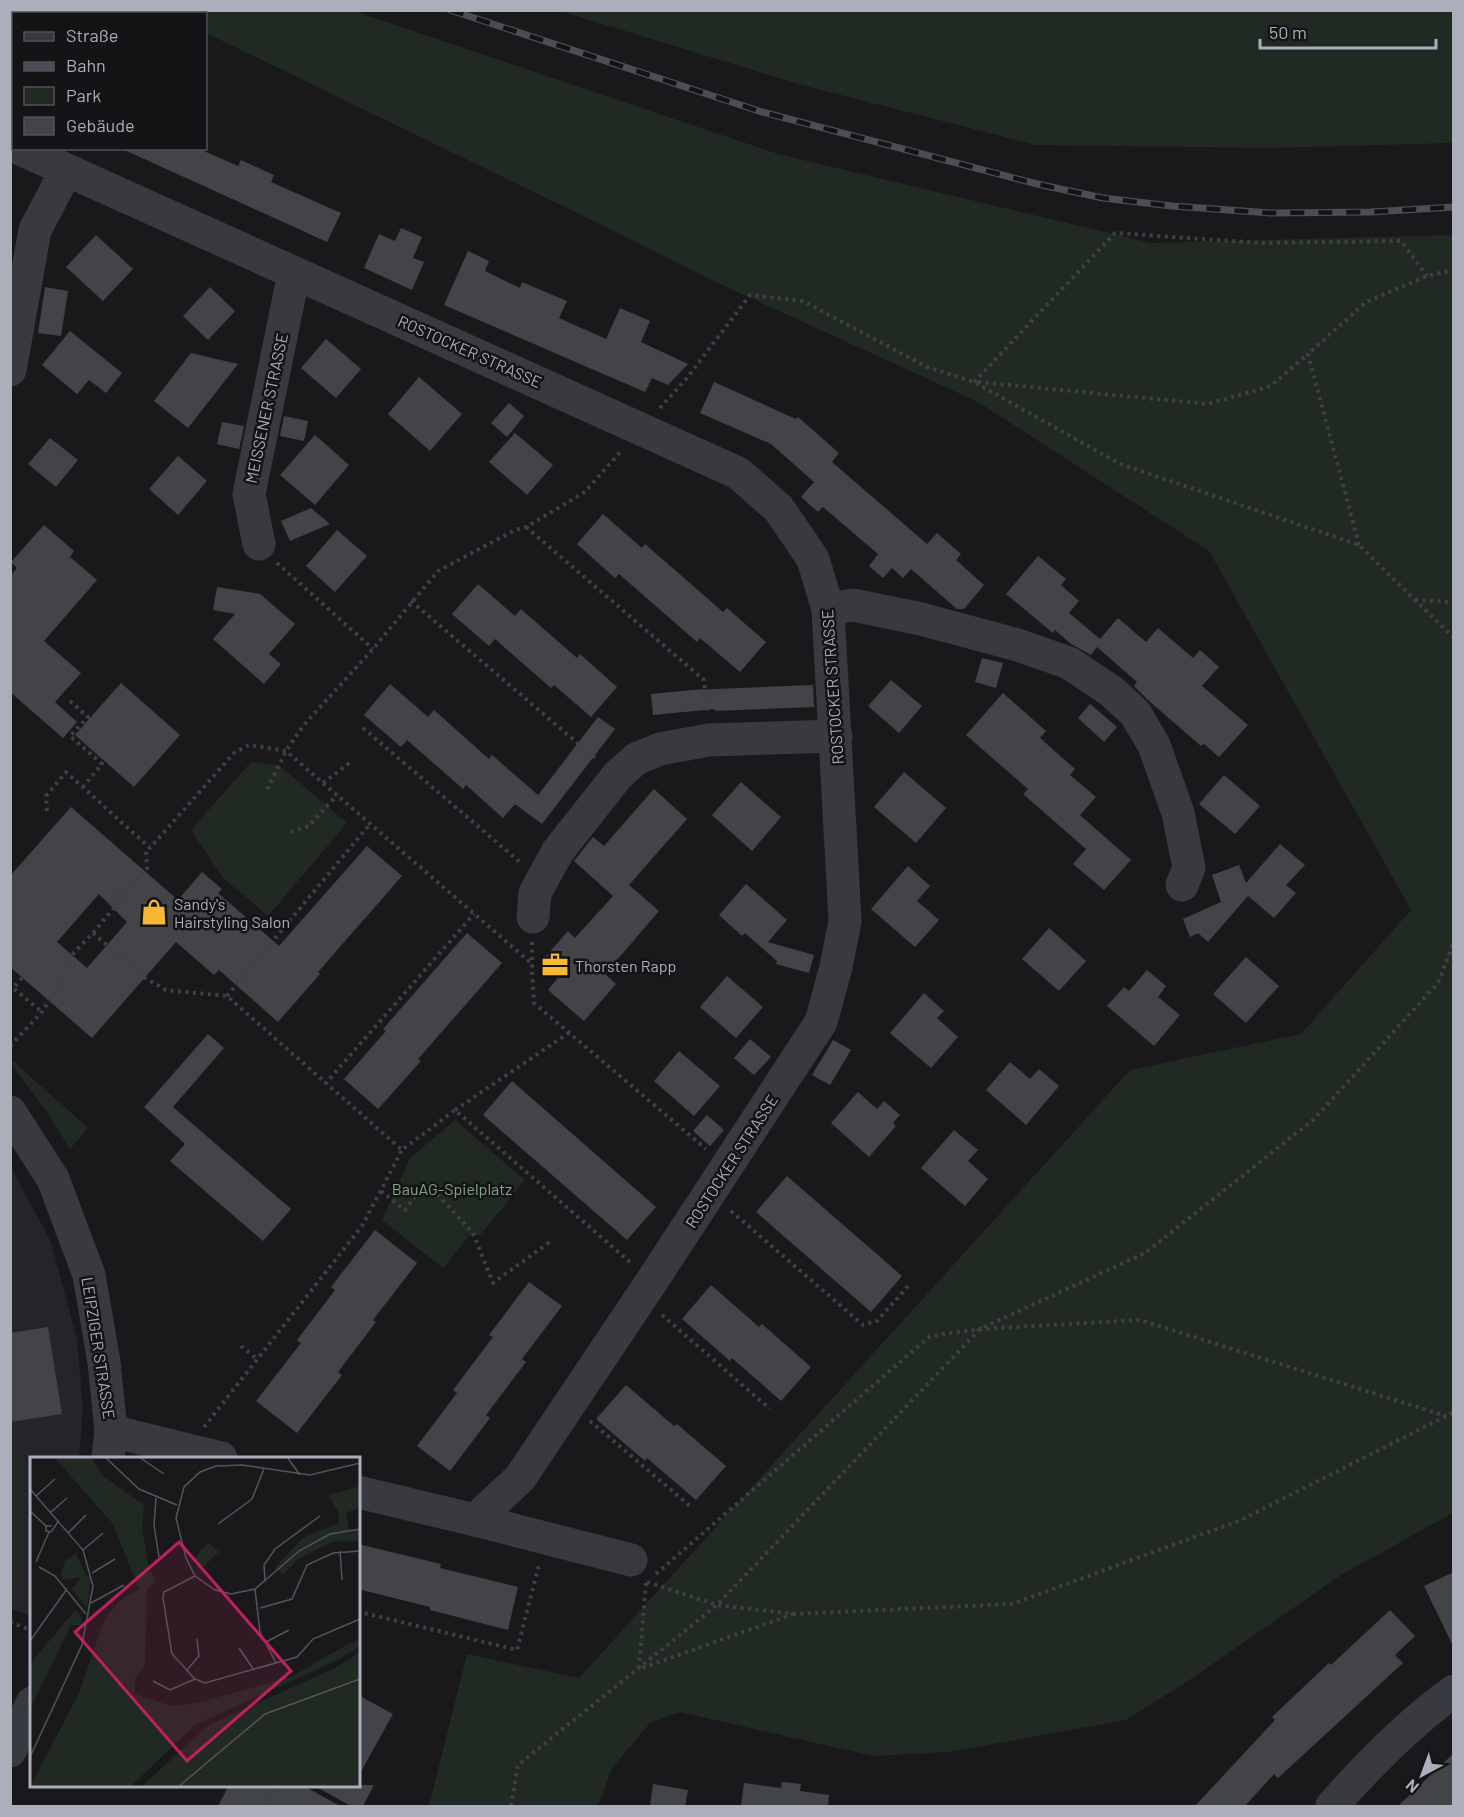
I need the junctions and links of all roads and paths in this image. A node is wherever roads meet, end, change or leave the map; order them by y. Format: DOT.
graph roads {
  1 [pos="22,150"];
  2 [pos="66,171"];
  3 [pos="1454,270"];
  4 [pos="294,273"];
  5 [pos="1427,276"];
  6 [pos="1308,354"];
  7 [pos="10,370"];
  8 [pos="974,382"];
  9 [pos="673,394"];
  10 [pos="598,478"];
  11 [pos="526,527"];
  12 [pos="259,544"];
  13 [pos="1359,545"];
  14 [pos="294,580"];
  15 [pos="1415,600"];
  16 [pos="411,601"];
  17 [pos="1454,602"];
  18 [pos="828,609"];
  19 [pos="1454,638"];
  20 [pos="373,649"];
  21 [pos="70,701"];
  22 [pos="707,713"];
  23 [pos="363,728"];
  24 [pos="836,736"];
  25 [pos="286,751"];
  26 [pos="592,755"];
  27 [pos="351,762"];
  28 [pos="323,783"];
  29 [pos="83,787"];
  30 [pos="267,789"];
  31 [pos="337,795"];
  32 [pos="47,811"];
  33 [pos="370,824"];
  34 [pos="291,832"];
  35 [pos="150,848"];
  36 [pos="542,881"];
  37 [pos="1182,885"];
  38 [pos="112,886"];
  39 [pos="124,896"];
  40 [pos="114,908"];
  41 [pos="474,914"];
  42 [pos="532,917"];
  43 [pos="129,920"];
  44 [pos="93,933"];
  45 [pos="1454,942"];
  46 [pos="69,959"];
  47 [pos="83,972"];
  48 [pos="22,978"];
  49 [pos="227,996"];
  50 [pos="42,1012"];
  51 [pos="570,1032"];
  52 [pos="10,1046"];
  53 [pos="325,1084"];
  54 [pos="455,1110"];
  55 [pos="10,1112"];
  56 [pos="402,1150"];
  57 [pos="718,1180"];
  58 [pos="381,1191"];
  59 [pos="551,1241"];
  60 [pos="909,1284"];
  61 [pos="647,1289"];
  62 [pos="980,1329"];
  63 [pos="241,1346"];
  64 [pos="256,1359"];
  65 [pos="569,1403"];
  66 [pos="770,1409"];
  67 [pos="1454,1413"];
  68 [pos="1446,1416"];
  69 [pos="110,1445"];
  70 [pos="186,1450"];
  71 [pos="217,1457"];
  72 [pos="360,1492"];
  73 [pos="690,1506"];
  74 [pos="475,1520"];
  75 [pos="546,1538"];
  76 [pos="638,1571"];
  77 [pos="717,1605"];
  78 [pos="360,1611"];
  79 [pos="794,1614"];
  80 [pos="10,1622"];
  81 [pos="30,1630"];
  82 [pos="639,1669"];
  83 [pos="1454,1691"];
  84 [pos="30,1707"];
  85 [pos="10,1751"];
  86 [pos="275,1787"];
  87 [pos="267,1806"];
  88 [pos="511,1806"];
  89 [pos="1332,1806"];
  1 -- 2 [label="street, ROSTOCKER STRASSE"];
  2 -- 4 [label="street, ROSTOCKER STRASSE"];
  2 -- 7 [label="street"];
  3 -- 5 [label="path"];
  4 -- 12 [label="street, MEISSENER STRASSE"];
  4 -- 18 [label="street, ROSTOCKER STRASSE"];
  5 -- 6 [label="path"];
  5 -- 8 [label="path"];
  6 -- 8 [label="path"];
  6 -- 13 [label="path"];
  8 -- 9 [label="path"];
  8 -- 13 [label="path"];
  10 -- 11 [label="path"];
  11 -- 16 [label="path"];
  11 -- 22 [label="path"];
  13 -- 15 [label="path"];
  14 -- 20 [label="path"];
  15 -- 17 [label="path"];
  15 -- 19 [label="path"];
  16 -- 20 [label="path"];
  16 -- 26 [label="path"];
  18 -- 24 [label="street, ROSTOCKER STRASSE"];
  18 -- 37 [label="street"];
  20 -- 25 [label="path"];
  21 -- 29 [label="path"];
  23 -- 36 [label="path"];
  24 -- 36 [label="street"];
  24 -- 57 [label="street, ROSTOCKER STRASSE"];
  25 -- 28 [label="path"];
  25 -- 30 [label="path"];
  25 -- 35 [label="path"];
  27 -- 28 [label="path"];
  28 -- 31 [label="path"];
  29 -- 32 [label="path"];
  29 -- 35 [label="path"];
  31 -- 33 [label="path"];
  31 -- 34 [label="path"];
  33 -- 41 [label="path"];
  33 -- 49 [label="path"];
  35 -- 39 [label="path"];
  36 -- 42 [label="street"];
  38 -- 39 [label="path"];
  39 -- 40 [label="path"];
  40 -- 43 [label="path"];
  40 -- 44 [label="path"];
  41 -- 51 [label="path"];
  41 -- 53 [label="path"];
  44 -- 46 [label="path"];
  44 -- 49 [label="path"];
  45 -- 62 [label="path"];
  46 -- 47 [label="path"];
  46 -- 50 [label="path"];
  48 -- 50 [label="path"];
  49 -- 53 [label="path"];
  50 -- 52 [label="path"];
  51 -- 54 [label="path"];
  51 -- 57 [label="path"];
  53 -- 56 [label="path"];
  54 -- 56 [label="path"];
  54 -- 61 [label="path"];
  55 -- 69 [label="street, LEIPZIGER STRASSE"];
  56 -- 58 [label="path"];
  57 -- 60 [label="path"];
  57 -- 61 [label="street, ROSTOCKER STRASSE"];
  58 -- 59 [label="path"];
  58 -- 64 [label="path"];
  61 -- 65 [label="street, ROSTOCKER STRASSE"];
  61 -- 66 [label="path"];
  62 -- 68 [label="path"];
  62 -- 76 [label="path"];
  62 -- 77 [label="path"];
  63 -- 64 [label="path"];
  64 -- 70 [label="path"];
  65 -- 73 [label="path"];
  65 -- 74 [label="street, ROSTOCKER STRASSE"];
  67 -- 68 [label="path"];
  68 -- 79 [label="path"];
  69 -- 70 [label="street"];
  70 -- 71 [label="street"];
  72 -- 74 [label="street"];
  74 -- 75 [label="street"];
  75 -- 76 [label="street"];
  75 -- 78 [label="path"];
  76 -- 77 [label="path"];
  76 -- 82 [label="path"];
  77 -- 79 [label="path"];
  77 -- 82 [label="path"];
  79 -- 82 [label="path"];
  80 -- 81 [label="path"];
  82 -- 88 [label="path"];
  83 -- 89 [label="street"];
  84 -- 85 [label="street"];
  86 -- 87 [label="path"];
}
